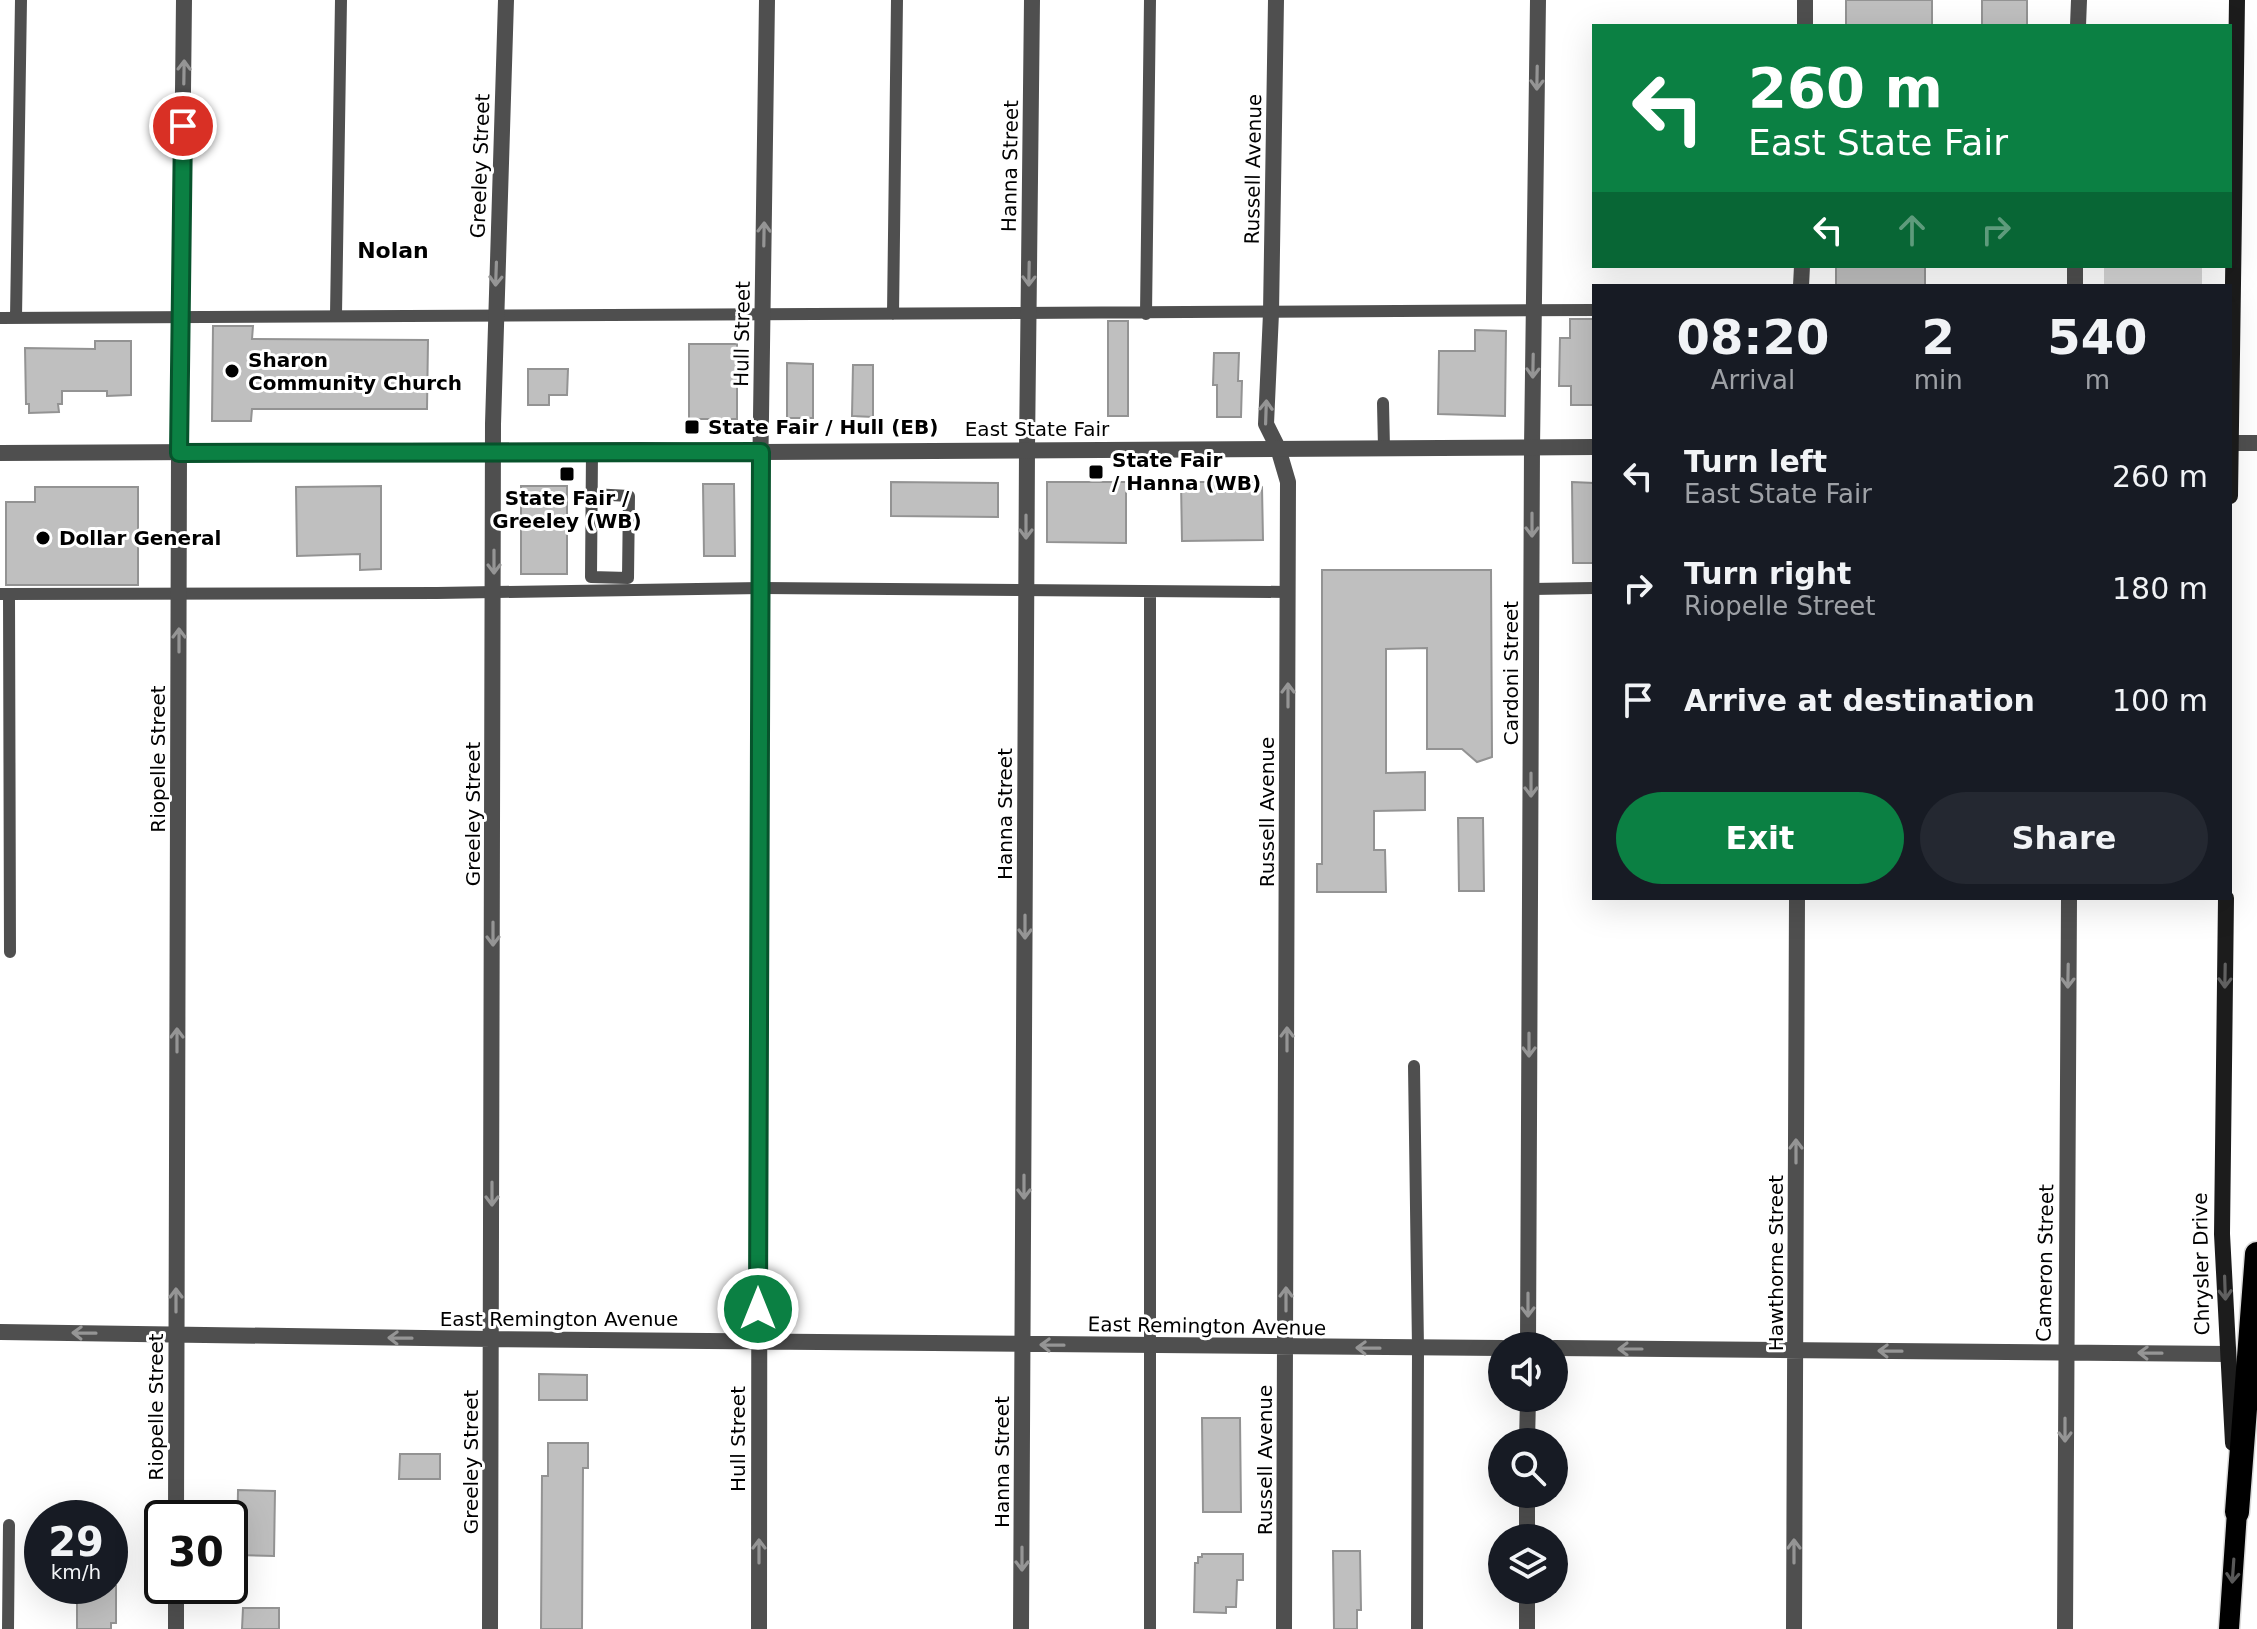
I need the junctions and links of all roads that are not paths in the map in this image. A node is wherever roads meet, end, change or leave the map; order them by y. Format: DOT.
graph roads {
  1 [pos="21,0"];
  2 [pos="184,0"];
  3 [pos="341,0"];
  4 [pos="506,0"];
  5 [pos="767,0"];
  6 [pos="897,0"];
  7 [pos="1032,0"];
  8 [pos="1150,0"];
  9 [pos="1276,0"];
  10 [pos="1538,0"];
  11 [pos="1805,0"];
  12 [pos="2079,0"];
  13 [pos="2237,0"];
  14 [pos="1805,24"];
  15 [pos="2078,24"];
  16 [pos="2232,259"];
  17 [pos="1534,310"];
  18 [pos="1592,310"];
  19 [pos="1271,313"];
  20 [pos="495,314"];
  21 [pos="893,314"];
  22 [pos="1146,314"];
  23 [pos="336,315"];
  24 [pos="763,315"];
  25 [pos="1028,315"];
  26 [pos="181,316"];
  27 [pos="0,318"];
  28 [pos="16,318"];
  29 [pos="1383,403"];
  30 [pos="2232,443"];
  31 [pos="2257,443"];
  32 [pos="1532,447"];
  33 [pos="1592,447"];
  34 [pos="1278,448"];
  35 [pos="1384,448"];
  36 [pos="1027,449"];
  37 [pos="592,451"];
  38 [pos="494,452"];
  39 [pos="761,452"];
  40 [pos="0,453"];
  41 [pos="179,453"];
  42 [pos="592,494"];
  43 [pos="761,588"];
  44 [pos="1592,588"];
  45 [pos="1532,589"];
  46 [pos="493,591"];
  47 [pos="1026,591"];
  48 [pos="1150,592"];
  49 [pos="1288,592"];
  50 [pos="179,593"];
  51 [pos="4,594"];
  52 [pos="1797,900"];
  53 [pos="2069,900"];
  54 [pos="2226,900"];
  55 [pos="10,952"];
  56 [pos="1414,1066"];
  57 [pos="2257,1254"];
  58 [pos="0,1332"];
  59 [pos="1528,1332"];
  60 [pos="176,1334"];
  61 [pos="491,1339"];
  62 [pos="758,1341"];
  63 [pos="1023,1344"];
  64 [pos="1151,1346"];
  65 [pos="1286,1347"];
  66 [pos="1418,1348"];
  67 [pos="1488,1348"];
  68 [pos="1568,1348"];
  69 [pos="1795,1350"];
  70 [pos="2065,1352"];
  71 [pos="2228,1354"];
  72 [pos="176,1500"];
  73 [pos="2237,1512"];
  74 [pos="9,1525"];
  75 [pos="176,1604"];
  76 [pos="1527,1604"];
  77 [pos="8,1629"];
  78 [pos="176,1629"];
  79 [pos="490,1629"];
  80 [pos="759,1629"];
  81 [pos="1021,1629"];
  82 [pos="1150,1629"];
  83 [pos="1284,1629"];
  84 [pos="1417,1629"];
  85 [pos="1527,1629"];
  86 [pos="1794,1629"];
  87 [pos="2065,1629"];
  88 [pos="2229,1629"];
  1 -- 28 [label="lane"];
  26 -- 2 [label="street, Riopelle Street, one-way"];
  3 -- 23 [label="lane"];
  4 -- 20 [label="street, Greeley Street, one-way"];
  24 -- 5 [label="street, Hull Street, one-way"];
  6 -- 21 [label="lane"];
  7 -- 25 [label="street, Hanna Street, one-way"];
  8 -- 22 [label="lane"];
  9 -- 19 [label="street, Russell Avenue"];
  10 -- 17 [label="street, Cardoni Street, one-way"];
  11 -- 14 [label="street"];
  12 -- 15 [label="street"];
  13 -- 16 [label="main road"];
  17 -- 18 [label="lane"];
  17 -- 19 [label="lane"];
  17 -- 32 [label="street, Cardoni Street, one-way"];
  19 -- 22 [label="lane"];
  34 -- 19 [label="street, Russell Avenue, one-way"];
  20 -- 23 [label="lane"];
  20 -- 24 [label="lane"];
  20 -- 38 [label="street, Greeley Street"];
  21 -- 24 [label="lane"];
  21 -- 25 [label="lane"];
  22 -- 25 [label="lane"];
  23 -- 26 [label="lane"];
  24 -- 39 [label="street, Hull Street"];
  25 -- 36 [label="street, Hanna Street"];
  26 -- 28 [label="lane"];
  26 -- 41 [label="street, Riopelle Street"];
  27 -- 28 [label="lane"];
  29 -- 35 [label="lane"];
  30 -- 31 [label="street"];
  32 -- 33 [label="street, East State Fair"];
  32 -- 35 [label="street, East State Fair"];
  32 -- 45 [label="street, Cardoni Street, one-way"];
  34 -- 35 [label="street, East State Fair"];
  34 -- 36 [label="street, East State Fair"];
  34 -- 49 [label="street, Russell Avenue"];
  36 -- 39 [label="street, East State Fair"];
  36 -- 47 [label="street, Hanna Street, one-way"];
  37 -- 38 [label="street, East State Fair"];
  37 -- 39 [label="street, East State Fair"];
  37 -- 42 [label="lane"];
  38 -- 41 [label="street, East State Fair"];
  38 -- 46 [label="street, Greeley Street, one-way"];
  39 -- 43 [label="street, Hull Street"];
  40 -- 41 [label="street, East State Fair"];
  41 -- 50 [label="street, Riopelle Street"];
  42 -- 42 [label="lane"];
  43 -- 46 [label="lane"];
  43 -- 47 [label="lane"];
  43 -- 62 [label="street, Hull Street"];
  44 -- 45 [label="lane"];
  45 -- 59 [label="street, Cardoni Street, one-way"];
  46 -- 50 [label="lane"];
  46 -- 61 [label="street, Greeley Street, one-way"];
  47 -- 48 [label="lane"];
  47 -- 63 [label="street, Hanna Street, one-way"];
  48 -- 49 [label="lane"];
  48 -- 64 [label="lane"];
  65 -- 49 [label="street, Russell Avenue, one-way"];
  50 -- 51 [label="lane"];
  60 -- 50 [label="street, Riopelle Street, one-way"];
  51 -- 55 [label="lane"];
  69 -- 52 [label="street, Hawthorne Street, one-way"];
  53 -- 70 [label="street, Cameron Street, one-way"];
  54 -- 71 [label="main road, Chrysler Drive, one-way"];
  56 -- 66 [label="lane"];
  57 -- 73 [label="highway"];
  60 -- 58 [label="street, East Remington Avenue, one-way"];
  61 -- 60 [label="street, East Remington Avenue, one-way"];
  60 -- 72 [label="street, Riopelle Street"];
  61 -- 62 [label="street, East Remington Avenue"];
  61 -- 79 [label="street, Greeley Street"];
  62 -- 63 [label="street, East Remington Avenue"];
  80 -- 62 [label="street, Hull Street, one-way"];
  64 -- 63 [label="street, East Remington Avenue, one-way"];
  63 -- 81 [label="street, Hanna Street, one-way"];
  64 -- 65 [label="street, East Remington Avenue"];
  64 -- 82 [label="lane"];
  66 -- 65 [label="street, East Remington Avenue, one-way"];
  65 -- 83 [label="street, Russell Avenue"];
  66 -- 67 [label="street, East Remington Avenue"];
  66 -- 84 [label="lane"];
  69 -- 68 [label="street, one-way"];
  70 -- 69 [label="street, one-way"];
  86 -- 69 [label="street, Hawthorne Street, one-way"];
  71 -- 70 [label="street, one-way"];
  70 -- 87 [label="street, Cameron Street, one-way"];
  71 -- 73 [label="main road, Chrysler Drive"];
  73 -- 88 [label="main road, Chrysler Drive, one-way"];
  74 -- 77 [label="lane"];
  75 -- 78 [label="street"];
  76 -- 85 [label="street"];
}
